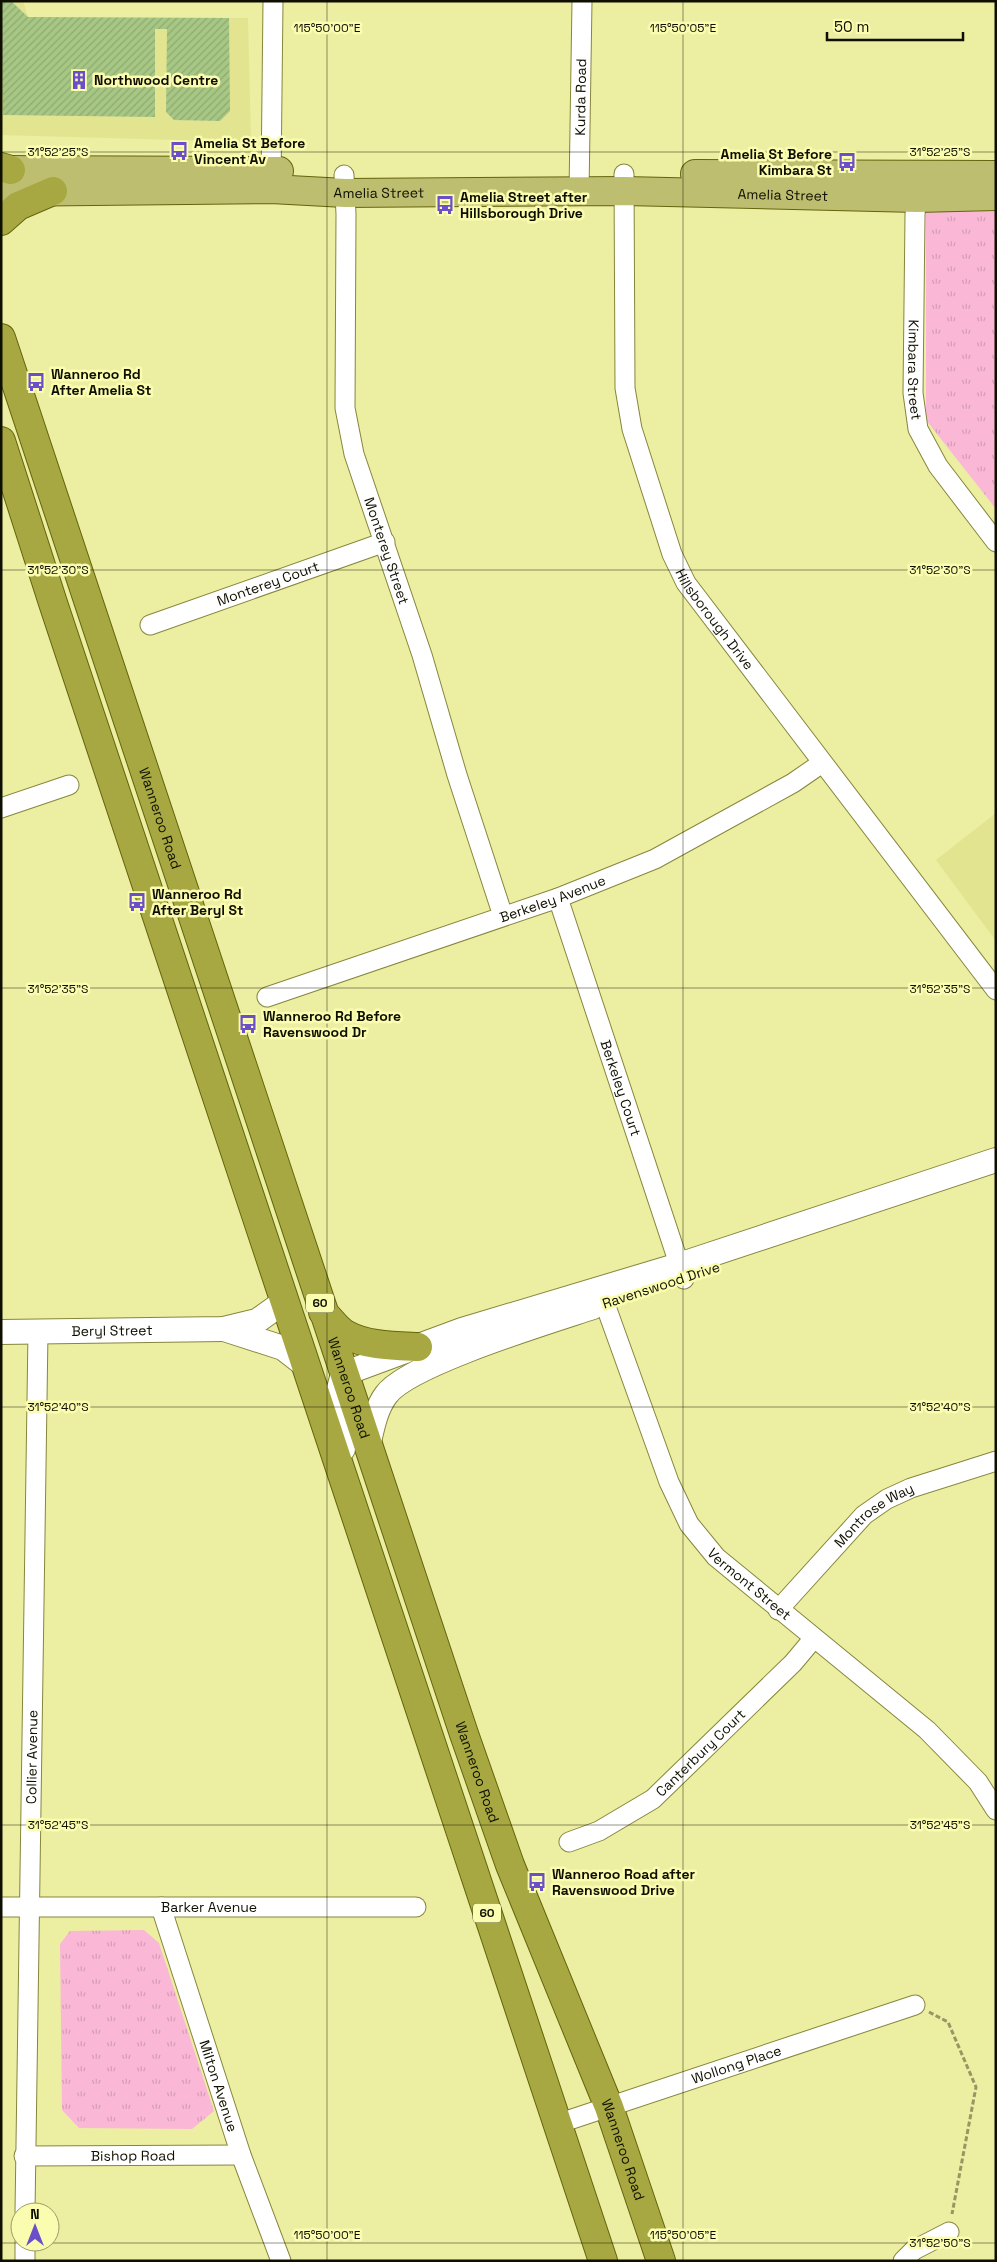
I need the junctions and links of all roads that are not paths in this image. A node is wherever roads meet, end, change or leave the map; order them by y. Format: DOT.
graph roads {
  1 [pos="273,1"];
  2 [pos="582,1"];
  3 [pos="4,175"];
  4 [pos="996,175"];
  5 [pos="271,180"];
  6 [pos="579,183"];
  7 [pos="625,183"];
  8 [pos="345,184"];
  9 [pos="917,186"];
  10 [pos="52,191"];
  11 [pos="996,196"];
  12 [pos="1,221"];
  13 [pos="1,338"];
  14 [pos="1,441"];
  15 [pos="385,542"];
  16 [pos="996,542"];
  17 [pos="150,625"];
  18 [pos="822,763"];
  19 [pos="69,785"];
  20 [pos="1,808"];
  21 [pos="558,898"];
  22 [pos="503,916"];
  23 [pos="996,990"];
  24 [pos="266,997"];
  25 [pos="996,1160"];
  26 [pos="996,1175"];
  27 [pos="681,1272"];
  28 [pos="602,1297"];
  29 [pos="284,1301"];
  30 [pos="322,1310"];
  31 [pos="224,1329"];
  32 [pos="1,1332"];
  33 [pos="38,1332"];
  34 [pos="418,1347"];
  35 [pos="305,1365"];
  36 [pos="343,1374"];
  37 [pos="368,1446"];
  38 [pos="996,1461"];
  39 [pos="353,1508"];
  40 [pos="778,1610"];
  41 [pos="814,1638"];
  42 [pos="996,1810"];
  43 [pos="569,1842"];
  44 [pos="1,1907"];
  45 [pos="28,1907"];
  46 [pos="161,1907"];
  47 [pos="416,1907"];
  48 [pos="915,2005"];
  49 [pos="608,2107"];
  50 [pos="557,2124"];
  51 [pos="241,2154"];
  52 [pos="24,2156"];
  53 [pos="25,2202"];
  54 [pos="949,2232"];
  55 [pos="281,2261"];
  56 [pos="602,2261"];
  57 [pos="661,2261"];
  58 [pos="903,2261"];
  1 -- 5 [label="street"];
  2 -- 6 [label="street, Kurda Road"];
  3 -- 5 [label="main road, Amelia Street"];
  3 -- 10 [label="main road, Amelia Street"];
  4 -- 9 [label="main road, Amelia Street"];
  5 -- 8 [label="main road, Amelia Street"];
  5 -- 10 [label="main road, Amelia Street"];
  6 -- 7 [label="main road, Amelia Street"];
  6 -- 8 [label="main road, Amelia Street"];
  7 -- 9 [label="main road, Amelia Street"];
  7 -- 18 [label="street, Hillsborough Drive"];
  8 -- 15 [label="street, Monterey Street"];
  9 -- 11 [label="main road, Amelia Street"];
  9 -- 16 [label="street, Kimbara Street"];
  10 -- 12 [label="highway"];
  13 -- 30 [label="highway, Wanneroo Road / 60"];
  14 -- 29 [label="highway, 60"];
  15 -- 17 [label="street, Monterey Court"];
  15 -- 22 [label="street, Monterey Street"];
  18 -- 21 [label="street, Berkeley Avenue"];
  18 -- 23 [label="street, Hillsborough Drive"];
  19 -- 20 [label="street"];
  21 -- 22 [label="street, Berkeley Avenue"];
  21 -- 27 [label="street, Berkeley Court"];
  22 -- 24 [label="street, Berkeley Avenue"];
  25 -- 27 [label="street, Ravenswood Drive"];
  26 -- 27 [label="street, Ravenswood Drive"];
  27 -- 28 [label="street, Ravenswood Drive"];
  28 -- 34 [label="street, Ravenswood Drive"];
  28 -- 37 [label="street, Ravenswood Drive"];
  28 -- 40 [label="street, Vermont Street"];
  29 -- 31 [label="street, Beryl Street"];
  29 -- 35 [label="highway, 60"];
  30 -- 34 [label="highway"];
  30 -- 36 [label="highway, Wanneroo Road / 60"];
  31 -- 33 [label="street, Beryl Street"];
  31 -- 35 [label="street, Beryl Street"];
  32 -- 33 [label="street, Beryl Street"];
  33 -- 45 [label="street, Collier Avenue"];
  34 -- 36 [label="street, Ravenswood Drive"];
  35 -- 39 [label="highway, 60"];
  36 -- 37 [label="highway, Wanneroo Road / 60"];
  36 -- 39 [label="street"];
  37 -- 49 [label="highway, Wanneroo Road / 60"];
  38 -- 40 [label="street, Montrose Way"];
  39 -- 50 [label="highway, 60"];
  40 -- 41 [label="street, Vermont Street"];
  41 -- 42 [label="street, Vermont Street"];
  41 -- 43 [label="street, Canterbury Court"];
  44 -- 45 [label="street, Barker Avenue"];
  45 -- 46 [label="street, Barker Avenue"];
  45 -- 52 [label="street, Collier Avenue"];
  46 -- 47 [label="street, Barker Avenue"];
  46 -- 51 [label="street, Milton Avenue"];
  48 -- 49 [label="street, Wollong Place"];
  49 -- 50 [label="street, Wollong Place"];
  49 -- 57 [label="highway, Wanneroo Road / 60"];
  50 -- 56 [label="highway, 60"];
  51 -- 52 [label="street, Bishop Road"];
  51 -- 55 [label="street, Milton Avenue"];
  52 -- 53 [label="street, Collier Avenue"];
  54 -- 58 [label="street"];
}
